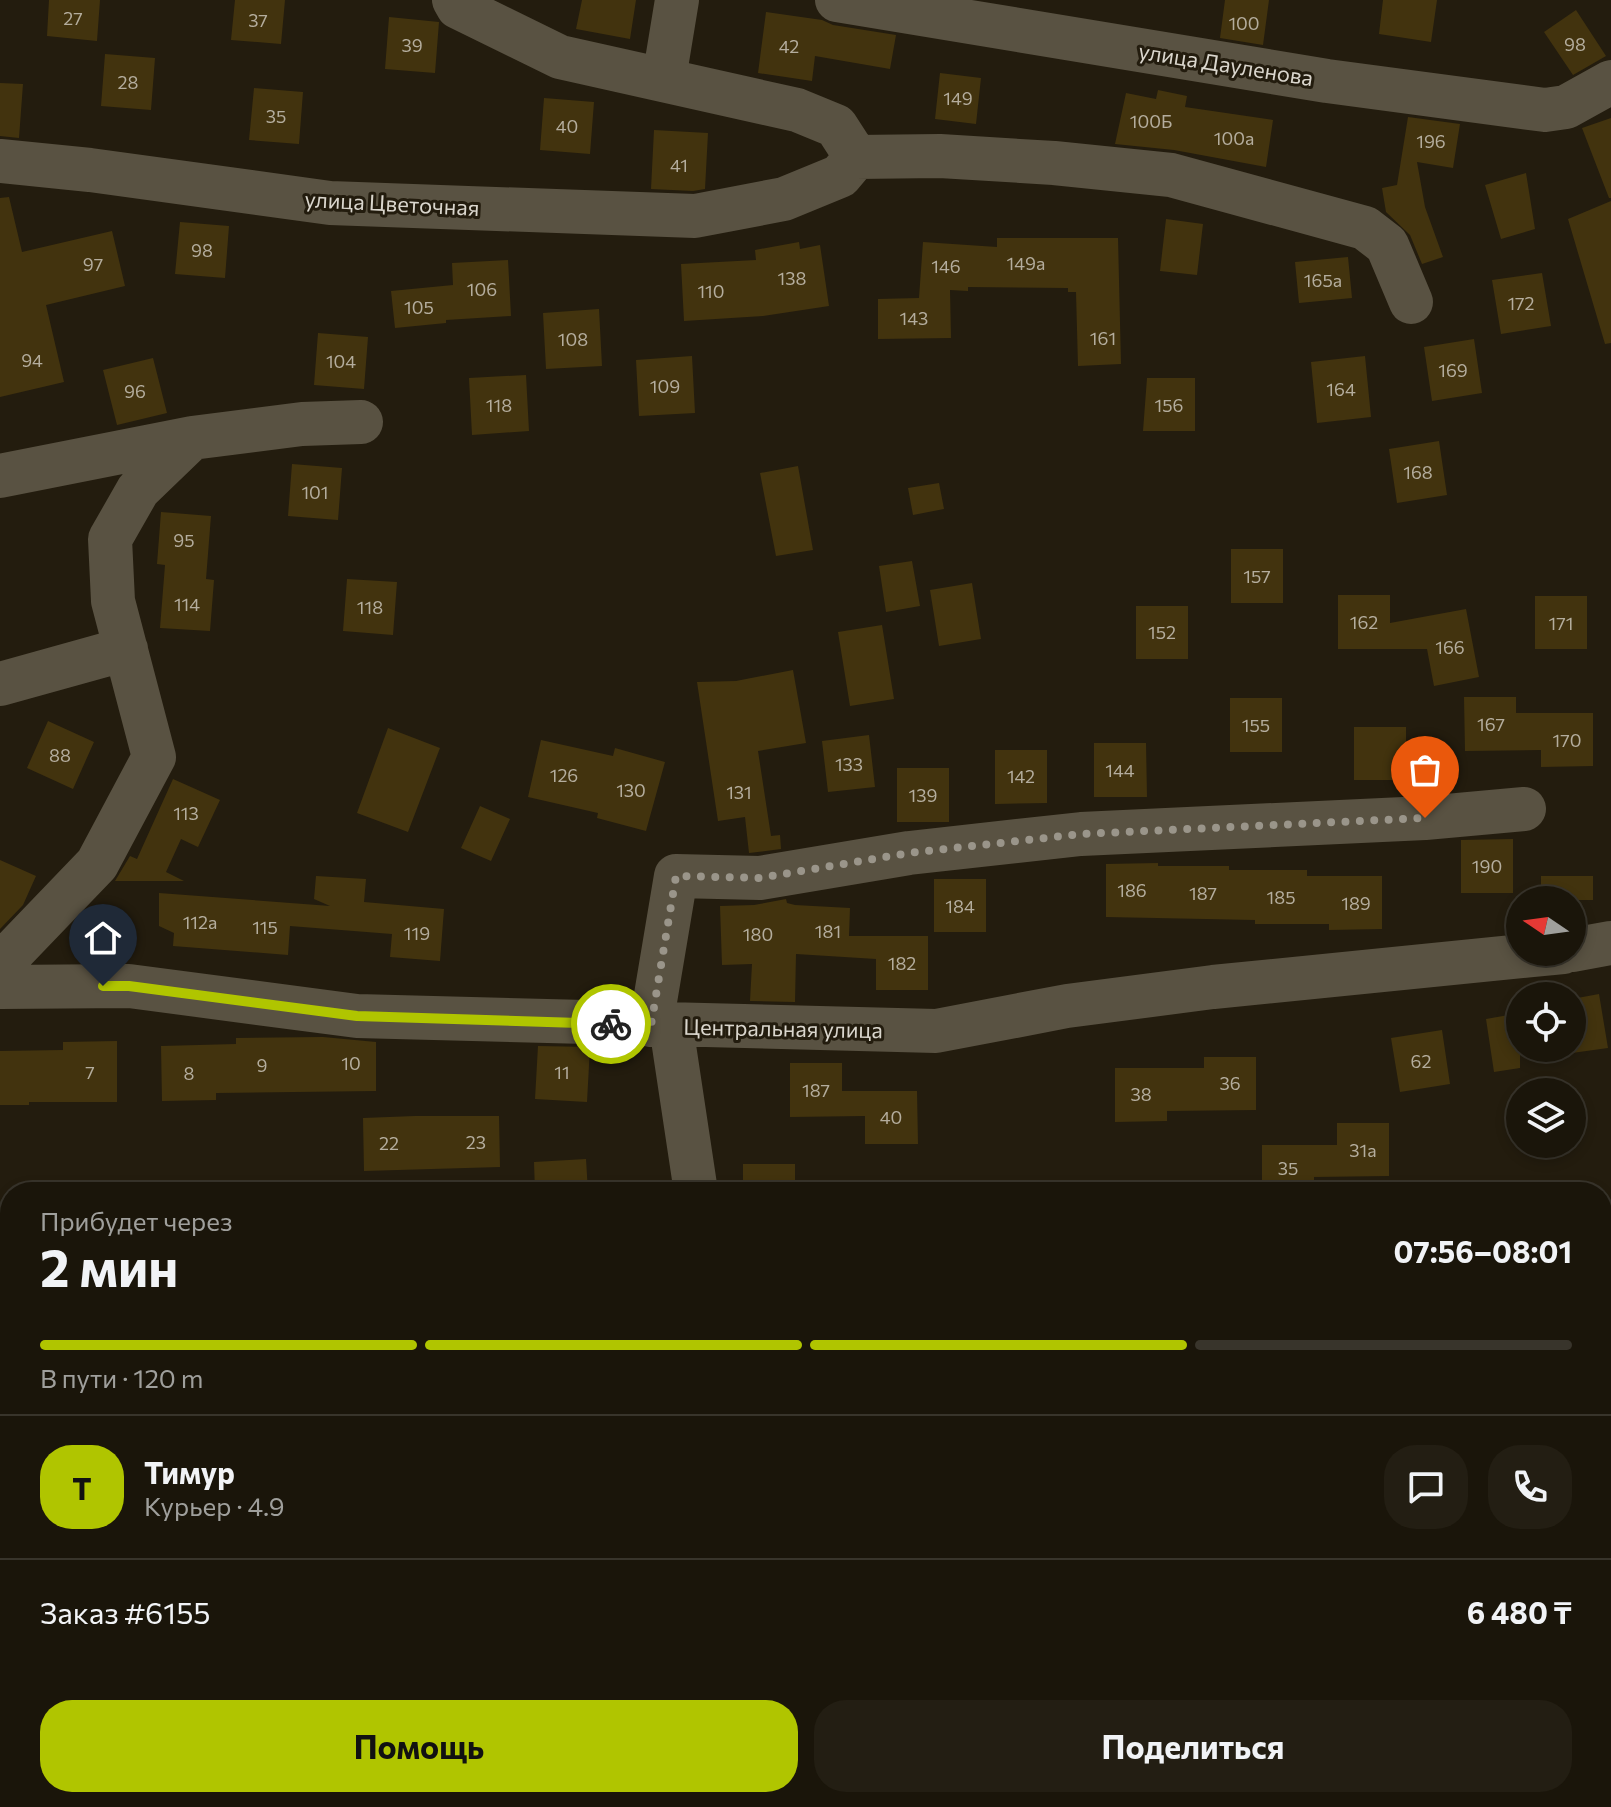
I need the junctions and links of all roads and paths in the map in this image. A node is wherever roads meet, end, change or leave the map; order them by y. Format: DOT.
graph roads {
  1 [pos="454,0"];
  2 [pos="677,0"];
  3 [pos="837,0"];
  4 [pos="664,79"];
  5 [pos="1611,82"];
  6 [pos="856,157"];
  7 [pos="0,161"];
  8 [pos="1411,302"];
  9 [pos="361,422"];
  10 [pos="192,438"];
  11 [pos="0,476"];
  12 [pos="126,649"];
  13 [pos="0,684"];
  14 [pos="1524,809"];
  15 [pos="1611,943"];
  16 [pos="1586,947"];
  17 [pos="1506,958"];
  18 [pos="0,965"];
  19 [pos="0,987"];
  20 [pos="661,1025"];
  21 [pos="694,1182"];
  1 -- 4 [label="street"];
  2 -- 4 [label="street"];
  3 -- 5 [label="street, улица Дауленова"];
  4 -- 6 [label="street"];
  6 -- 7 [label="street, улица Цветочная"];
  6 -- 8 [label="street"];
  9 -- 10 [label="street"];
  10 -- 11 [label="street"];
  10 -- 12 [label="street"];
  12 -- 13 [label="street"];
  12 -- 18 [label="street"];
  14 -- 20 [label="street"];
  15 -- 16 [label="street"];
  17 -- 20 [label="street, Центральная улица"];
  19 -- 20 [label="street, Центральная улица"];
  20 -- 21 [label="street"];
}
